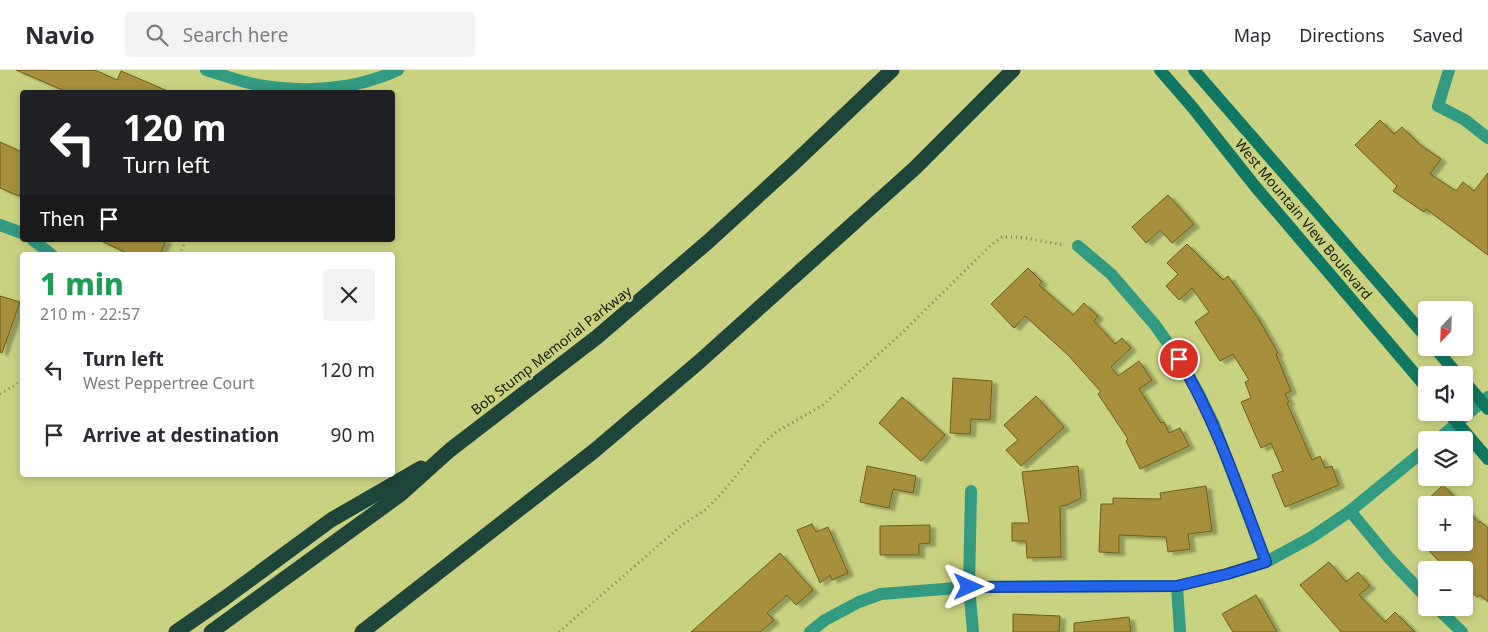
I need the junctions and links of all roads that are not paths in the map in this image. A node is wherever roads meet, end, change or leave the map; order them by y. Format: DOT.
graph roads {
  1 [pos="206,70"];
  2 [pos="398,70"];
  3 [pos="892,70"];
  4 [pos="1013,70"];
  5 [pos="1160,70"];
  6 [pos="1194,70"];
  7 [pos="1449,70"];
  8 [pos="1488,138"];
  9 [pos="0,225"];
  10 [pos="20,232"];
  11 [pos="36,242"];
  12 [pos="1078,246"];
  13 [pos="48,252"];
  14 [pos="1418,328"];
  15 [pos="1442,356"];
  16 [pos="1450,366"];
  17 [pos="1418,378"];
  18 [pos="1473,390"];
  19 [pos="1486,403"];
  20 [pos="1458,423"];
  21 [pos="1448,431"];
  22 [pos="450,450"];
  23 [pos="1418,456"];
  24 [pos="1488,459"];
  25 [pos="971,491"];
  26 [pos="1350,511"];
  27 [pos="1266,562"];
  28 [pos="1177,586"];
  29 [pos="969,587"];
  30 [pos="1418,589"];
  31 [pos="1445,616"];
  32 [pos="176,632"];
  33 [pos="211,632"];
  34 [pos="362,632"];
  35 [pos="810,632"];
  36 [pos="973,632"];
  37 [pos="1180,632"];
  38 [pos="1462,632"];
  1 -- 2 [label="street"];
  3 -- 22 [label="highway, Bob Stump Memorial Parkway"];
  4 -- 34 [label="highway"];
  5 -- 17 [label="street, West Mountain View Boulevard"];
  6 -- 14 [label="street, West Mountain View Boulevard"];
  7 -- 8 [label="street"];
  9 -- 10 [label="street"];
  11 -- 13 [label="street"];
  12 -- 27 [label="street"];
  15 -- 16 [label="street"];
  18 -- 19 [label="street"];
  19 -- 20 [label="street"];
  20 -- 21 [label="street"];
  20 -- 24 [label="street"];
  22 -- 32 [label="highway"];
  22 -- 33 [label="highway, Bob Stump Memorial Parkway"];
  23 -- 26 [label="street"];
  25 -- 29 [label="street"];
  26 -- 27 [label="street"];
  26 -- 30 [label="street"];
  27 -- 28 [label="street"];
  28 -- 29 [label="street"];
  28 -- 37 [label="street"];
  29 -- 35 [label="street"];
  29 -- 36 [label="street"];
  31 -- 38 [label="street"];
}
